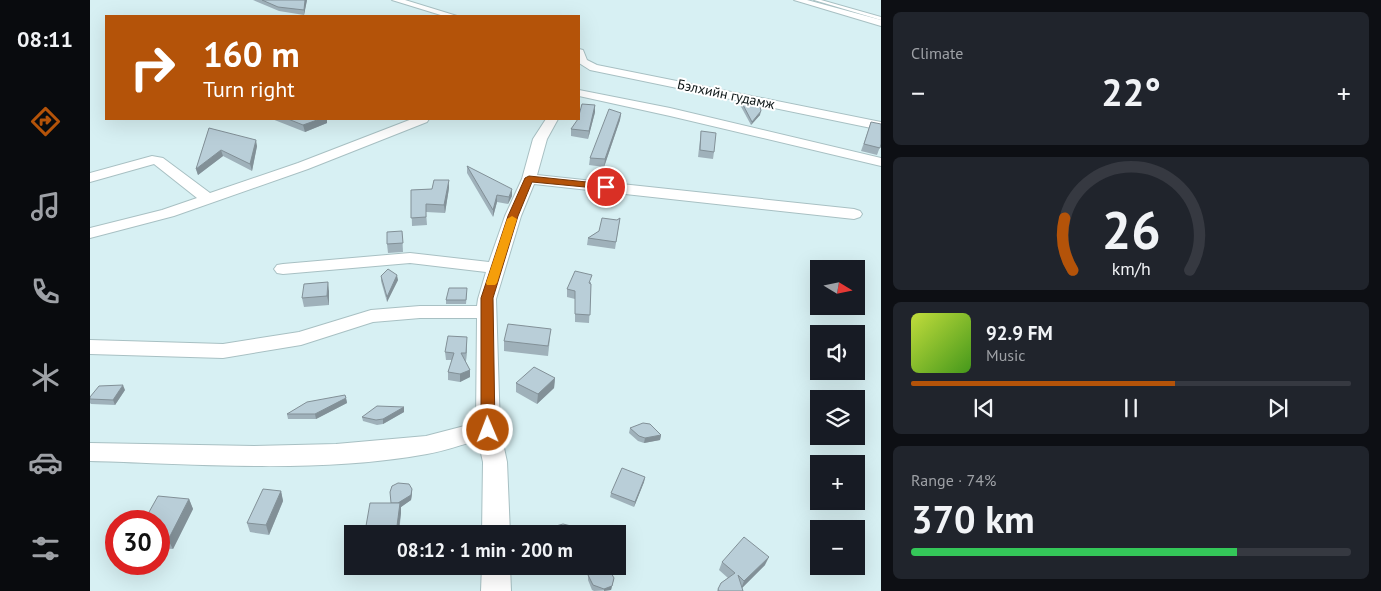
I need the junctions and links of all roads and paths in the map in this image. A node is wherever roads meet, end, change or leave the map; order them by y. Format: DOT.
graph roads {
  1 [pos="396,0"];
  2 [pos="798,0"];
  3 [pos="816,0"];
  4 [pos="449,15"];
  5 [pos="881,19"];
  6 [pos="881,23"];
  7 [pos="580,55"];
  8 [pos="613,71"];
  9 [pos="585,86"];
  10 [pos="420,120"];
  11 [pos="551,120"];
  12 [pos="881,126"];
  13 [pos="881,162"];
  14 [pos="90,178"];
  15 [pos="529,178"];
  16 [pos="208,199"];
  17 [pos="854,214"];
  18 [pos="90,234"];
  19 [pos="495,268"];
  20 [pos="283,269"];
  21 [pos="487,312"];
  22 [pos="90,347"];
  23 [pos="488,430"];
  24 [pos="90,452"];
  25 [pos="496,525"];
  26 [pos="496,575"];
  27 [pos="496,591"];
  1 -- 4 [label="street"];
  2 -- 6 [label="street"];
  3 -- 5 [label="lane"];
  7 -- 8 [label="street, Бэлхийн гудамж"];
  8 -- 9 [label="street"];
  8 -- 12 [label="street, Бэлхийн гудамж"];
  9 -- 13 [label="street"];
  10 -- 16 [label="street"];
  11 -- 15 [label="street"];
  14 -- 16 [label="street"];
  15 -- 17 [label="street"];
  15 -- 19 [label="street"];
  16 -- 18 [label="street"];
  19 -- 20 [label="street"];
  19 -- 21 [label="street"];
  21 -- 22 [label="street"];
  21 -- 23 [label="street"];
  23 -- 24 [label="street"];
  23 -- 25 [label="street"];
  26 -- 27 [label="street"];
}
